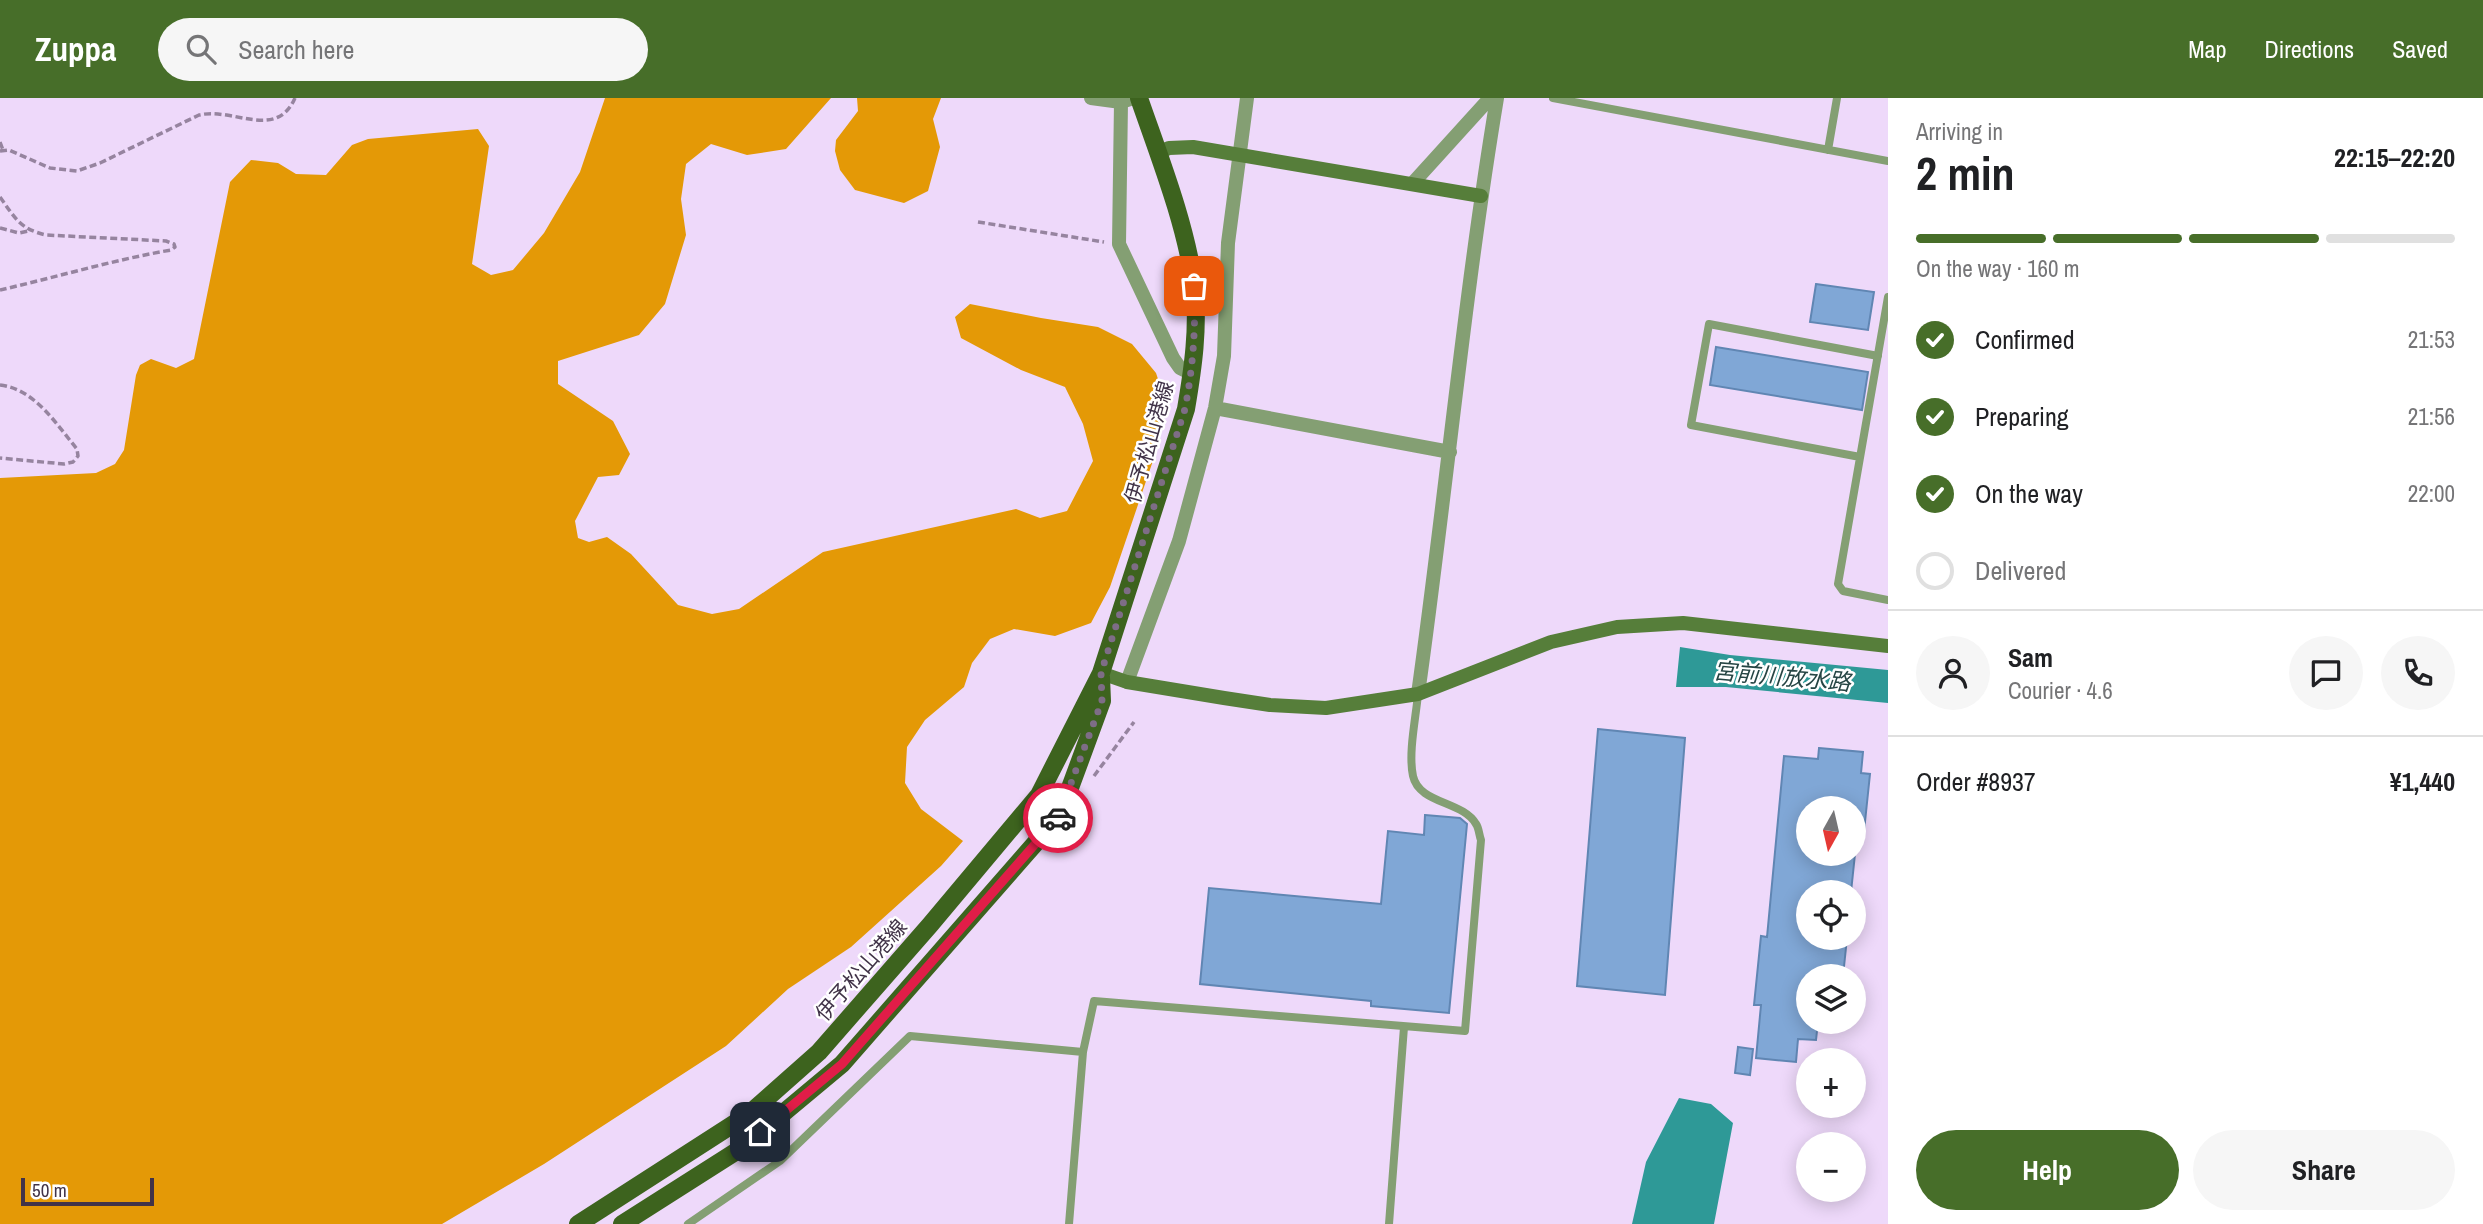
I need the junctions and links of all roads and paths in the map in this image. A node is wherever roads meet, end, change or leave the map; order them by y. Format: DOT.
graph roads {
  1 [pos="295,98"];
  2 [pos="1091,98"];
  3 [pos="1139,98"];
  4 [pos="1247,98"];
  5 [pos="1490,98"];
  6 [pos="1497,98"];
  7 [pos="1553,98"];
  8 [pos="1837,98"];
  9 [pos="1127,100"];
  10 [pos="0,142"];
  11 [pos="1,150"];
  12 [pos="1828,150"];
  13 [pos="1157,153"];
  14 [pos="1239,154"];
  15 [pos="1888,161"];
  16 [pos="1412,184"];
  17 [pos="1481,196"];
  18 [pos="0,197"];
  19 [pos="978,222"];
  20 [pos="0,228"];
  21 [pos="29,231"];
  22 [pos="1119,244"];
  23 [pos="0,290"];
  24 [pos="1888,297"];
  25 [pos="1878,356"];
  26 [pos="1192,374"];
  27 [pos="0,385"];
  28 [pos="1215,408"];
  29 [pos="1450,452"];
  30 [pos="1860,457"];
  31 [pos="0,458"];
  32 [pos="1888,600"];
  33 [pos="1888,646"];
  34 [pos="1101,673"];
  35 [pos="1127,682"];
  36 [pos="1418,694"];
  37 [pos="1404,1027"];
  38 [pos="1083,1052"];
  39 [pos="578,1224"];
  40 [pos="622,1224"];
  41 [pos="688,1224"];
  42 [pos="1069,1224"];
  43 [pos="1389,1224"];
  1 -- 11 [label="path"];
  2 -- 9 [label="street"];
  3 -- 13 [label="main road, 伊予松山港線"];
  4 -- 14 [label="street"];
  5 -- 16 [label="street"];
  6 -- 17 [label="street"];
  7 -- 12 [label="lane"];
  8 -- 12 [label="lane"];
  9 -- 22 [label="street"];
  10 -- 11 [label="path"];
  12 -- 15 [label="lane"];
  13 -- 14 [label="street"];
  13 -- 26 [label="main road, 伊予松山港線"];
  14 -- 16 [label="street"];
  14 -- 28 [label="street"];
  16 -- 17 [label="street"];
  17 -- 29 [label="street"];
  18 -- 21 [label="path"];
  19 -- 22 [label="path"];
  20 -- 21 [label="path"];
  21 -- 23 [label="path"];
  22 -- 26 [label="street"];
  24 -- 25 [label="lane"];
  25 -- 30 [label="lane"];
  25 -- 30 [label="lane"];
  26 -- 34 [label="main road, 伊予松山港線"];
  27 -- 31 [label="path"];
  28 -- 29 [label="street"];
  28 -- 35 [label="street"];
  29 -- 36 [label="street"];
  30 -- 32 [label="lane"];
  33 -- 36 [label="street"];
  34 -- 35 [label="street"];
  34 -- 39 [label="main road, 伊予松山港線"];
  34 -- 40 [label="main road, 伊予松山港線"];
  35 -- 36 [label="street"];
  36 -- 37 [label="lane"];
  37 -- 38 [label="lane"];
  37 -- 43 [label="lane"];
  38 -- 41 [label="lane"];
  38 -- 42 [label="lane"];
}
